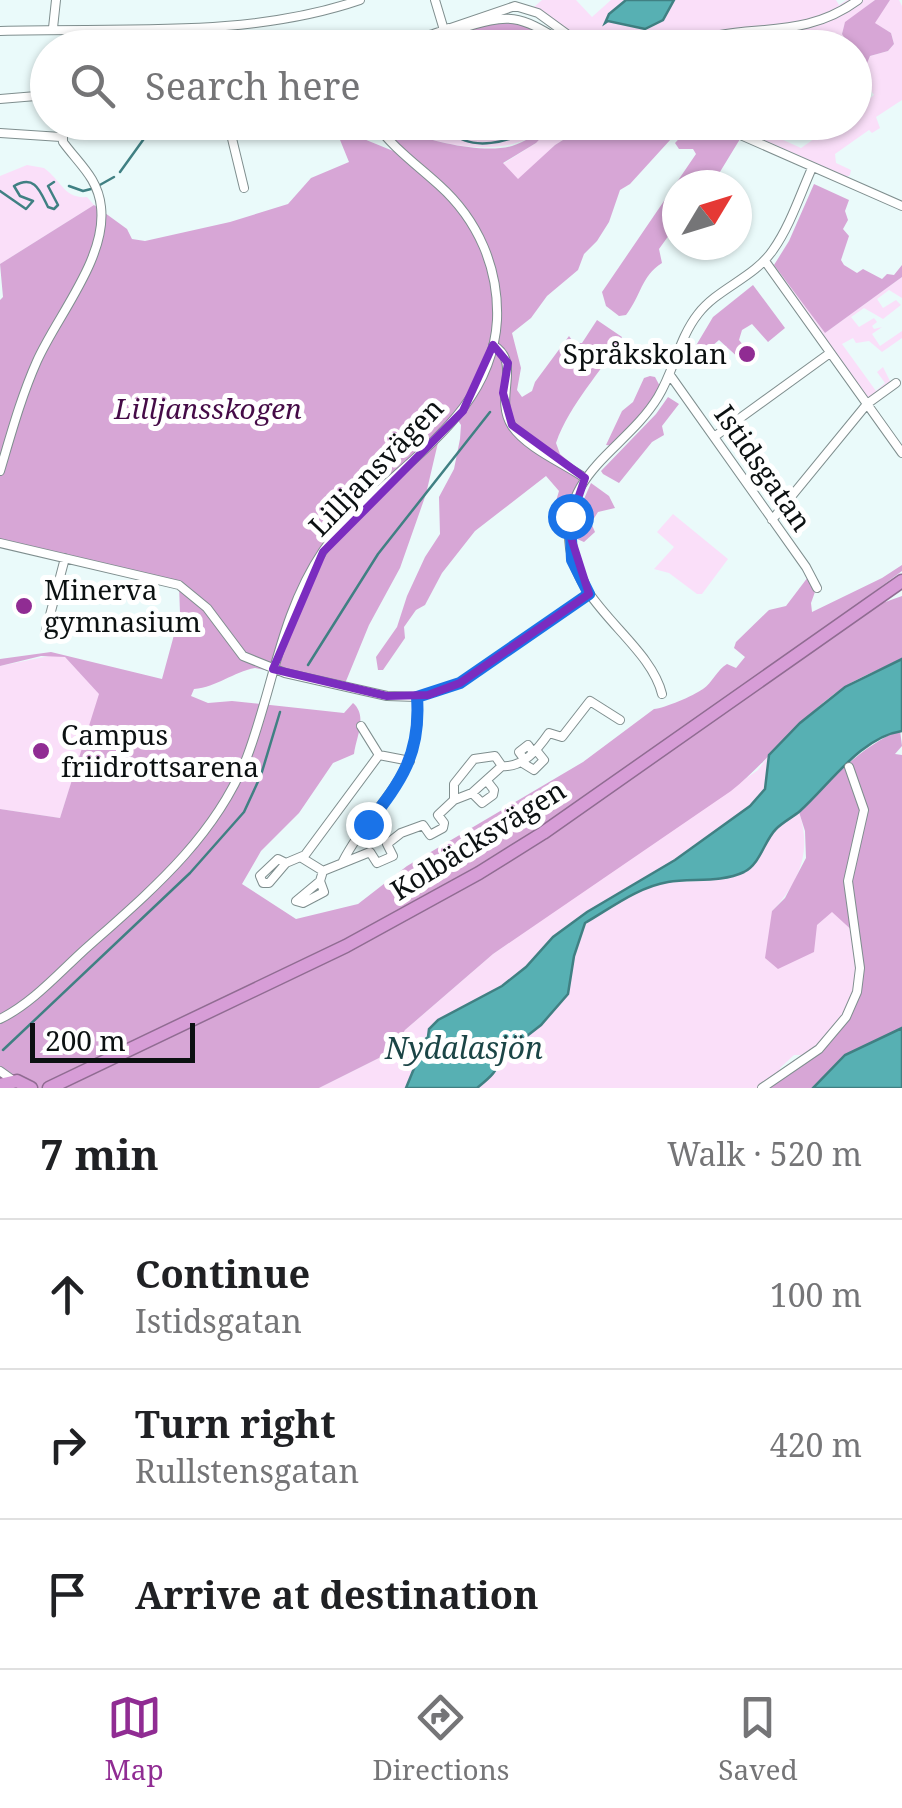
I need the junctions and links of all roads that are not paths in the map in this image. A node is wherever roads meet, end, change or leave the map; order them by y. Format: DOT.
graph roads {
  1 [pos="56,0"];
  2 [pos="360,0"];
  3 [pos="435,0"];
  4 [pos="858,0"];
  5 [pos="53,28"];
  6 [pos="447,29"];
  7 [pos="443,30"];
  8 [pos="456,30"];
  9 [pos="456,30"];
  10 [pos="539,30"];
  11 [pos="561,30"];
  12 [pos="767,30"];
  13 [pos="0,31"];
  14 [pos="30,96"];
  15 [pos="0,98"];
  16 [pos="0,133"];
  17 [pos="30,135"];
  18 [pos="64,140"];
  19 [pos="232,140"];
  20 [pos="387,140"];
  21 [pos="751,140"];
  22 [pos="812,168"];
  23 [pos="244,188"];
  24 [pos="902,206"];
  25 [pos="764,261"];
  26 [pos="493,345"];
  27 [pos="830,353"];
  28 [pos="670,375"];
  29 [pos="896,384"];
  30 [pos="867,404"];
  31 [pos="714,436"];
  32 [pos="902,453"];
  33 [pos="0,471"];
  34 [pos="585,478"];
  35 [pos="772,520"];
  36 [pos="0,543"];
  37 [pos="64,558"];
  38 [pos="902,581"];
  39 [pos="817,588"];
  40 [pos="902,589"];
  41 [pos="589,594"];
  42 [pos="45,634"];
  43 [pos="273,669"];
  44 [pos="662,694"];
  45 [pos="417,697"];
  46 [pos="620,720"];
  47 [pos="361,726"];
  48 [pos="535,751"];
  49 [pos="379,755"];
  50 [pos="410,761"];
  51 [pos="522,761"];
  52 [pos="502,766"];
  53 [pos="848,768"];
  54 [pos="487,781"];
  55 [pos="472,793"];
  56 [pos="454,800"];
  57 [pos="438,815"];
  58 [pos="423,825"];
  59 [pos="387,844"];
  60 [pos="370,852"];
  61 [pos="302,858"];
  62 [pos="343,861"];
  63 [pos="286,863"];
  64 [pos="0,1019"];
  65 [pos="0,1071"];
  66 [pos="14,1081"];
  67 [pos="0,1086"];
  68 [pos="30,1088"];
  69 [pos="48,1088"];
  70 [pos="66,1088"];
  71 [pos="762,1088"];
  1 -- 5 [label="street"];
  2 -- 5 [label="street"];
  3 -- 6 [label="street"];
  4 -- 12 [label="street"];
  5 -- 13 [label="street"];
  6 -- 7 [label="street"];
  6 -- 8 [label="street"];
  6 -- 11 [label="street"];
  9 -- 10 [label="street"];
  14 -- 15 [label="street"];
  16 -- 17 [label="street"];
  18 -- 33 [label="street"];
  19 -- 23 [label="street"];
  20 -- 26 [label="street, Lilljansvägen"];
  21 -- 22 [label="street"];
  22 -- 24 [label="street"];
  22 -- 25 [label="street"];
  25 -- 27 [label="street"];
  25 -- 28 [label="street"];
  26 -- 34 [label="street"];
  26 -- 43 [label="street, Lilljansvägen"];
  27 -- 30 [label="street"];
  27 -- 31 [label="street"];
  28 -- 31 [label="street, Istidsgatan"];
  28 -- 34 [label="street"];
  29 -- 30 [label="street"];
  30 -- 32 [label="street"];
  30 -- 35 [label="street"];
  31 -- 35 [label="street, Istidsgatan"];
  34 -- 41 [label="street"];
  35 -- 39 [label="street, Istidsgatan"];
  36 -- 37 [label="street"];
  37 -- 42 [label="street"];
  37 -- 43 [label="street"];
  38 -- 69 [label="highway, Kolbäcksvägen"];
  40 -- 70 [label="highway, Kolbäcksvägen"];
  41 -- 44 [label="street"];
  41 -- 45 [label="street"];
  43 -- 45 [label="street"];
  43 -- 64 [label="street, Lilljansvägen"];
  45 -- 50 [label="street"];
  46 -- 48 [label="street"];
  47 -- 49 [label="street"];
  48 -- 51 [label="street"];
  48 -- 51 [label="street"];
  49 -- 50 [label="street"];
  49 -- 61 [label="street"];
  50 -- 62 [label="street"];
  51 -- 52 [label="street"];
  52 -- 54 [label="street"];
  52 -- 56 [label="street"];
  53 -- 71 [label="street"];
  54 -- 55 [label="street"];
  54 -- 55 [label="street"];
  55 -- 56 [label="street"];
  56 -- 57 [label="street"];
  57 -- 58 [label="street"];
  57 -- 58 [label="street"];
  58 -- 59 [label="street"];
  59 -- 60 [label="street"];
  59 -- 60 [label="street"];
  60 -- 62 [label="street"];
  61 -- 62 [label="street"];
  61 -- 63 [label="street"];
  65 -- 66 [label="street"];
  66 -- 67 [label="highway"];
  66 -- 68 [label="highway"];
}
